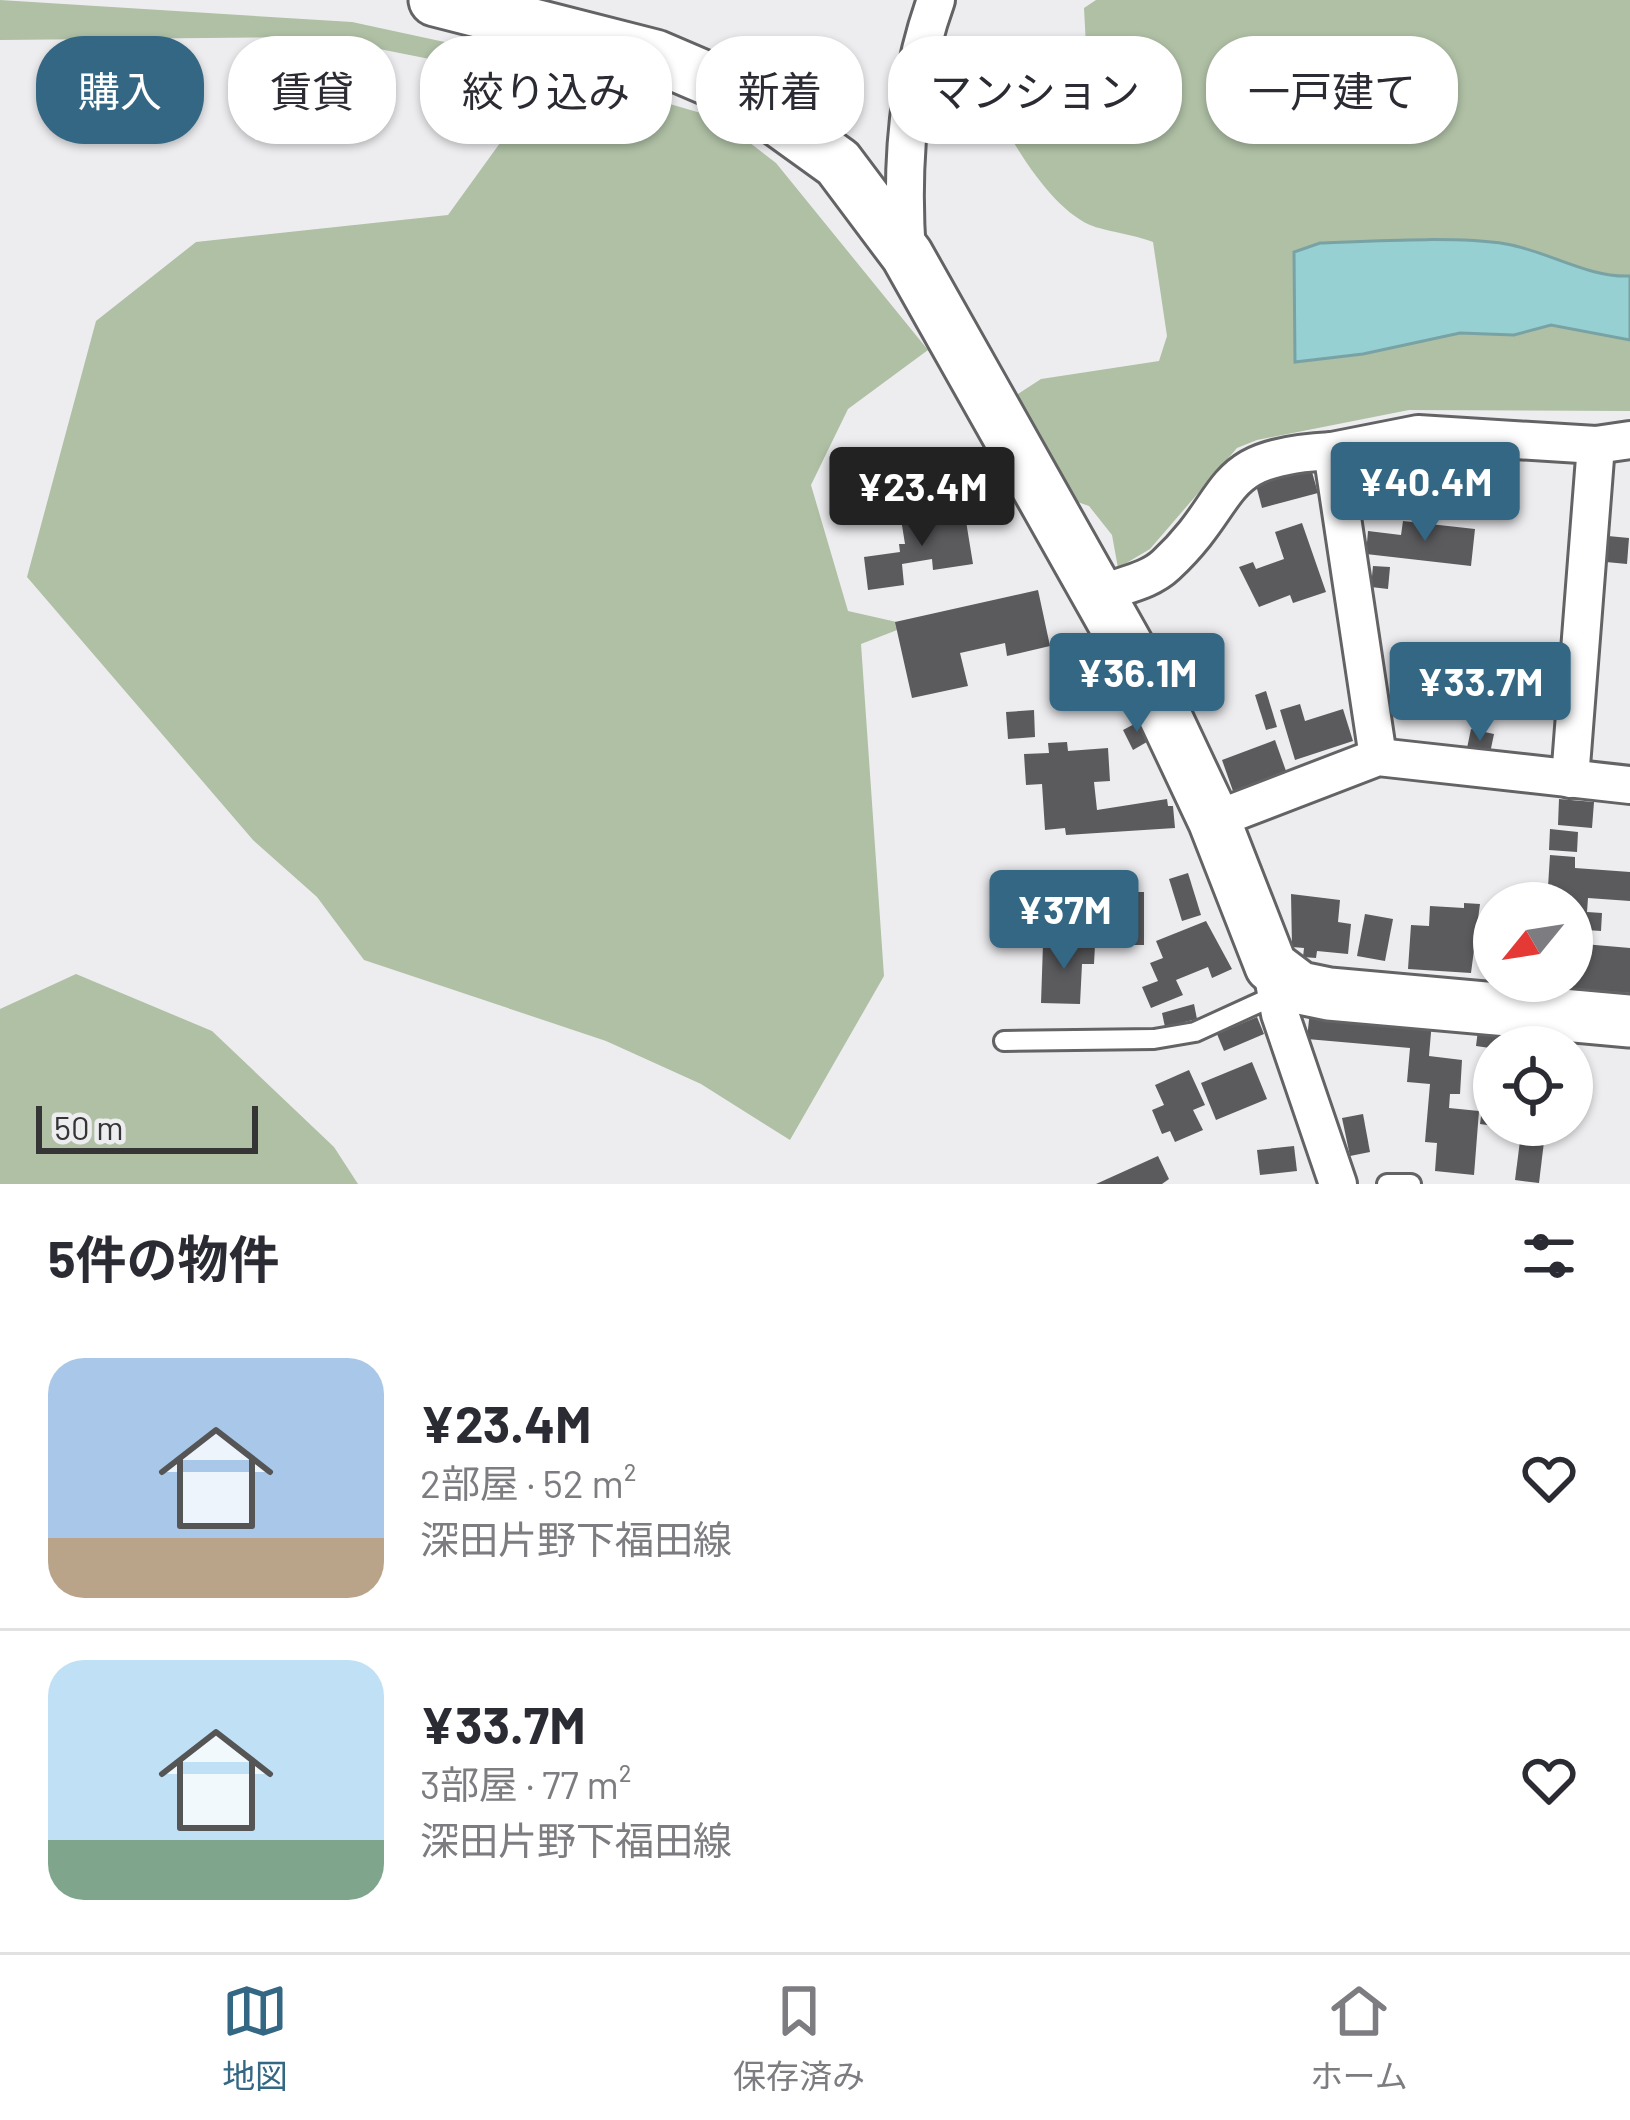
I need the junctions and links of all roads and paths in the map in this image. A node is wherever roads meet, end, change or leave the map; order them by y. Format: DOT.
graph roads {
  1 [pos="435,0"];
  2 [pos="936,0"];
  3 [pos="907,255"];
  4 [pos="1613,442"];
  5 [pos="1332,451"];
  6 [pos="1099,595"];
  7 [pos="1378,757"];
  8 [pos="1570,779"];
  9 [pos="1630,785"];
  10 [pos="1214,820"];
  11 [pos="1274,980"];
  12 [pos="1630,1021"];
  13 [pos="1004,1040"];
  14 [pos="1338,1184"];
  15 [pos="1387,1184"];
  16 [pos="1411,1184"];
  1 -- 3 [label="main road"];
  2 -- 3 [label="street"];
  3 -- 6 [label="main road"];
  4 -- 5 [label="street"];
  4 -- 8 [label="street"];
  5 -- 6 [label="street"];
  5 -- 7 [label="street"];
  6 -- 10 [label="main road"];
  7 -- 8 [label="street"];
  7 -- 10 [label="street"];
  8 -- 9 [label="street"];
  10 -- 11 [label="main road"];
  11 -- 12 [label="main road"];
  11 -- 13 [label="lane"];
  11 -- 14 [label="street"];
  15 -- 16 [label="lane"];
}
